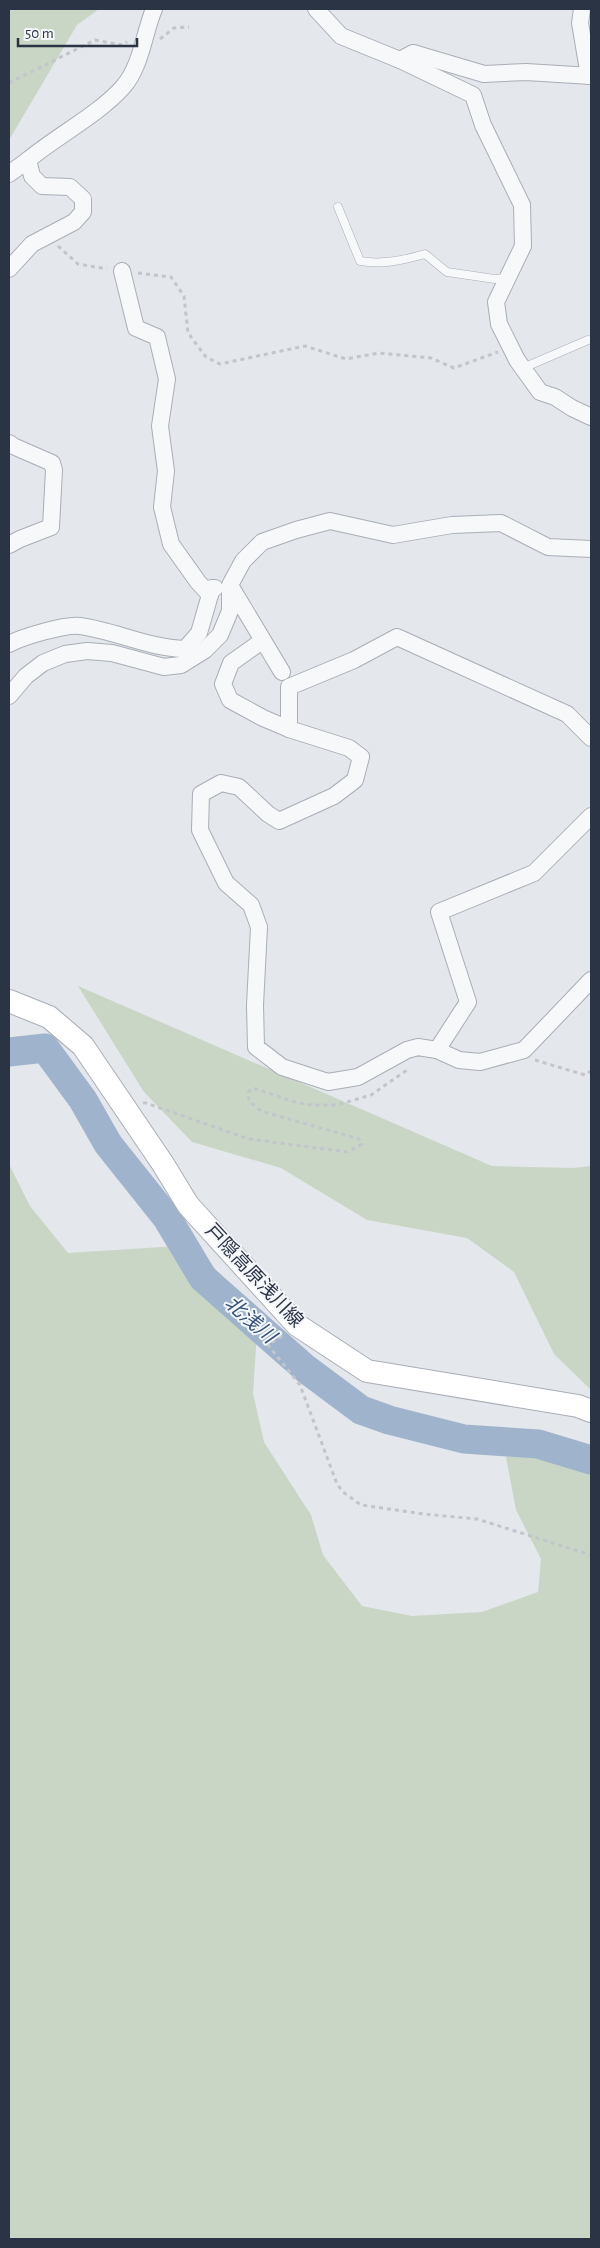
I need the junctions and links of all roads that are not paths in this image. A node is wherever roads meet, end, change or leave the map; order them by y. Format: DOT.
graph roads {
  1 [pos="154,9"];
  2 [pos="316,9"];
  3 [pos="582,9"];
  4 [pos="400,60"];
  5 [pos="590,76"];
  6 [pos="28,160"];
  7 [pos="9,174"];
  8 [pos="338,207"];
  9 [pos="9,270"];
  10 [pos="122,271"];
  11 [pos="507,278"];
  12 [pos="588,340"];
  13 [pos="523,368"];
  14 [pos="591,417"];
  15 [pos="9,442"];
  16 [pos="9,545"];
  17 [pos="591,549"];
  18 [pos="230,586"];
  19 [pos="210,595"];
  20 [pos="262,641"];
  21 [pos="9,644"];
  22 [pos="282,672"];
  23 [pos="9,696"];
  24 [pos="289,729"];
  25 [pos="591,738"];
  26 [pos="591,816"];
  27 [pos="591,980"];
  28 [pos="9,1001"];
  29 [pos="437,1050"];
  30 [pos="591,1411"];
  1 -- 6 [label="street"];
  2 -- 4 [label="street"];
  3 -- 5 [label="street"];
  4 -- 5 [label="street"];
  4 -- 11 [label="street"];
  6 -- 7 [label="street"];
  6 -- 9 [label="street"];
  8 -- 11 [label="lane"];
  10 -- 19 [label="street"];
  11 -- 13 [label="street"];
  12 -- 13 [label="lane"];
  13 -- 14 [label="street"];
  15 -- 16 [label="street"];
  17 -- 18 [label="street"];
  18 -- 19 [label="street"];
  18 -- 20 [label="street"];
  18 -- 23 [label="street"];
  19 -- 21 [label="street"];
  20 -- 22 [label="street"];
  20 -- 24 [label="street"];
  24 -- 25 [label="street"];
  24 -- 29 [label="street"];
  26 -- 29 [label="street"];
  27 -- 29 [label="street"];
  28 -- 30 [label="main road, 戸隠高原浅川線"];
}
